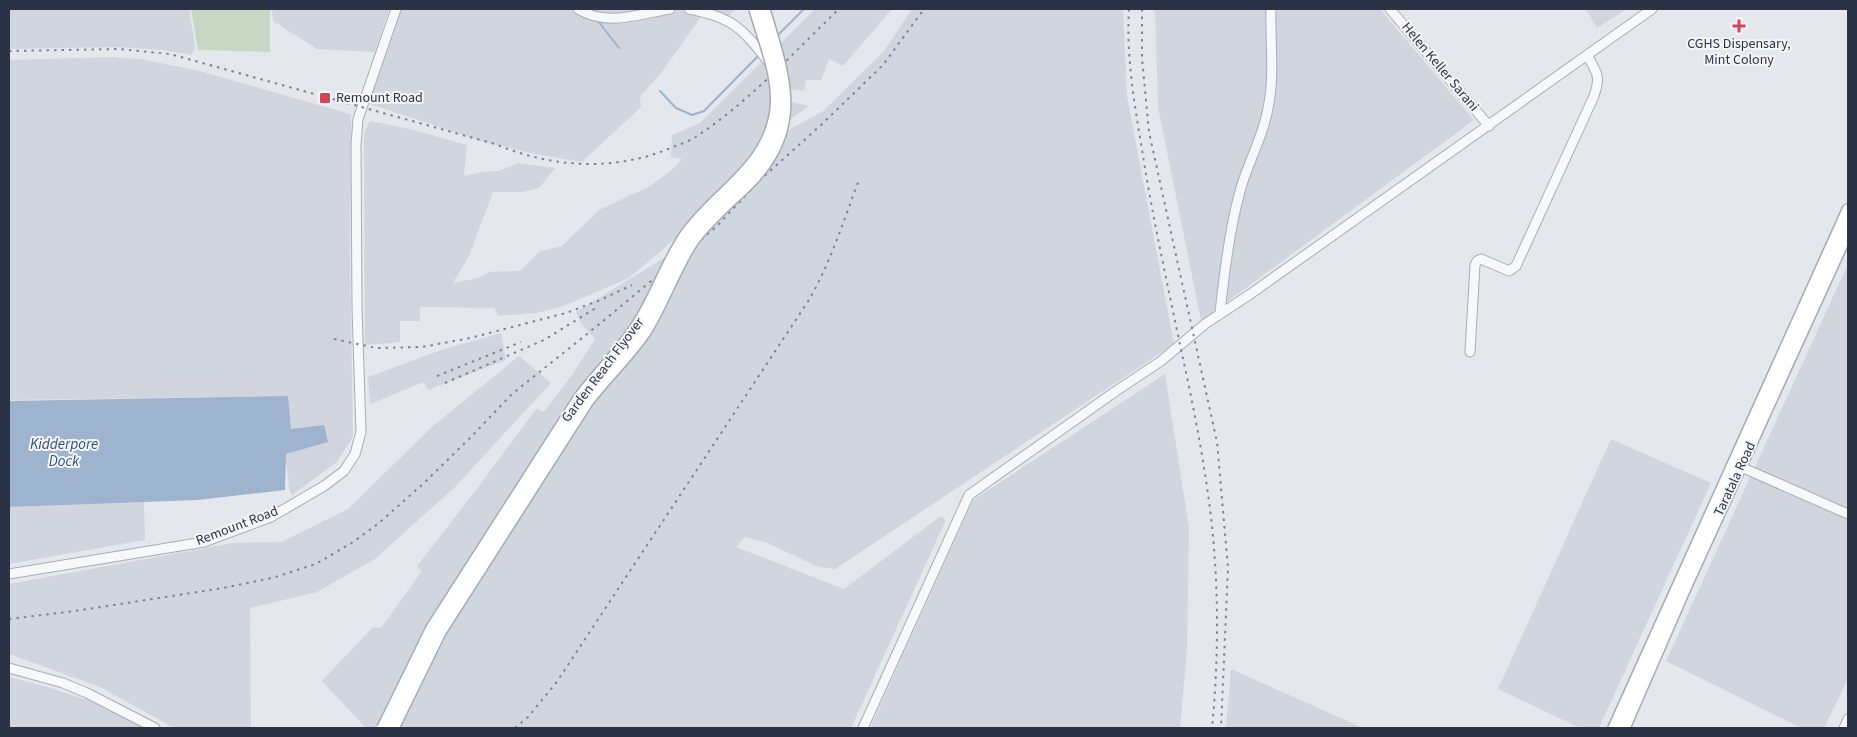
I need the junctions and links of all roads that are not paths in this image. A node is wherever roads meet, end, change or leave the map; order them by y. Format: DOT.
graph roads {
  1 [pos="396,9"];
  2 [pos="578,9"];
  3 [pos="670,9"];
  4 [pos="690,9"];
  5 [pos="755,9"];
  6 [pos="764,9"];
  7 [pos="1271,9"];
  8 [pos="1390,9"];
  9 [pos="1652,9"];
  10 [pos="1587,55"];
  11 [pos="771,66"];
  12 [pos="1490,126"];
  13 [pos="1848,210"];
  14 [pos="1848,231"];
  15 [pos="1220,313"];
  16 [pos="1470,352"];
  17 [pos="1741,467"];
  18 [pos="1848,514"];
  19 [pos="9,574"];
  20 [pos="9,668"];
  21 [pos="1848,719"];
  22 [pos="1620,726"];
  23 [pos="155,728"];
  24 [pos="382,728"];
  25 [pos="393,728"];
  26 [pos="863,728"];
  27 [pos="1844,728"];
  1 -- 19 [label="street, Remount Road"];
  2 -- 3 [label="street"];
  4 -- 11 [label="street"];
  5 -- 11 [label="main road, Garden Reach Flyover, bridge"];
  6 -- 25 [label="main road, Garden Reach Flyover, bridge"];
  7 -- 15 [label="street"];
  8 -- 12 [label="street, Helen Keller Sarani"];
  9 -- 10 [label="street"];
  10 -- 12 [label="street"];
  10 -- 16 [label="street"];
  11 -- 24 [label="main road, Garden Reach Flyover, bridge"];
  12 -- 15 [label="street"];
  13 -- 22 [label="main road"];
  14 -- 17 [label="main road, Taratala Road"];
  15 -- 26 [label="street"];
  17 -- 18 [label="street"];
  17 -- 22 [label="main road, Taratala Road"];
  20 -- 23 [label="street"];
  21 -- 27 [label="street"];
}
